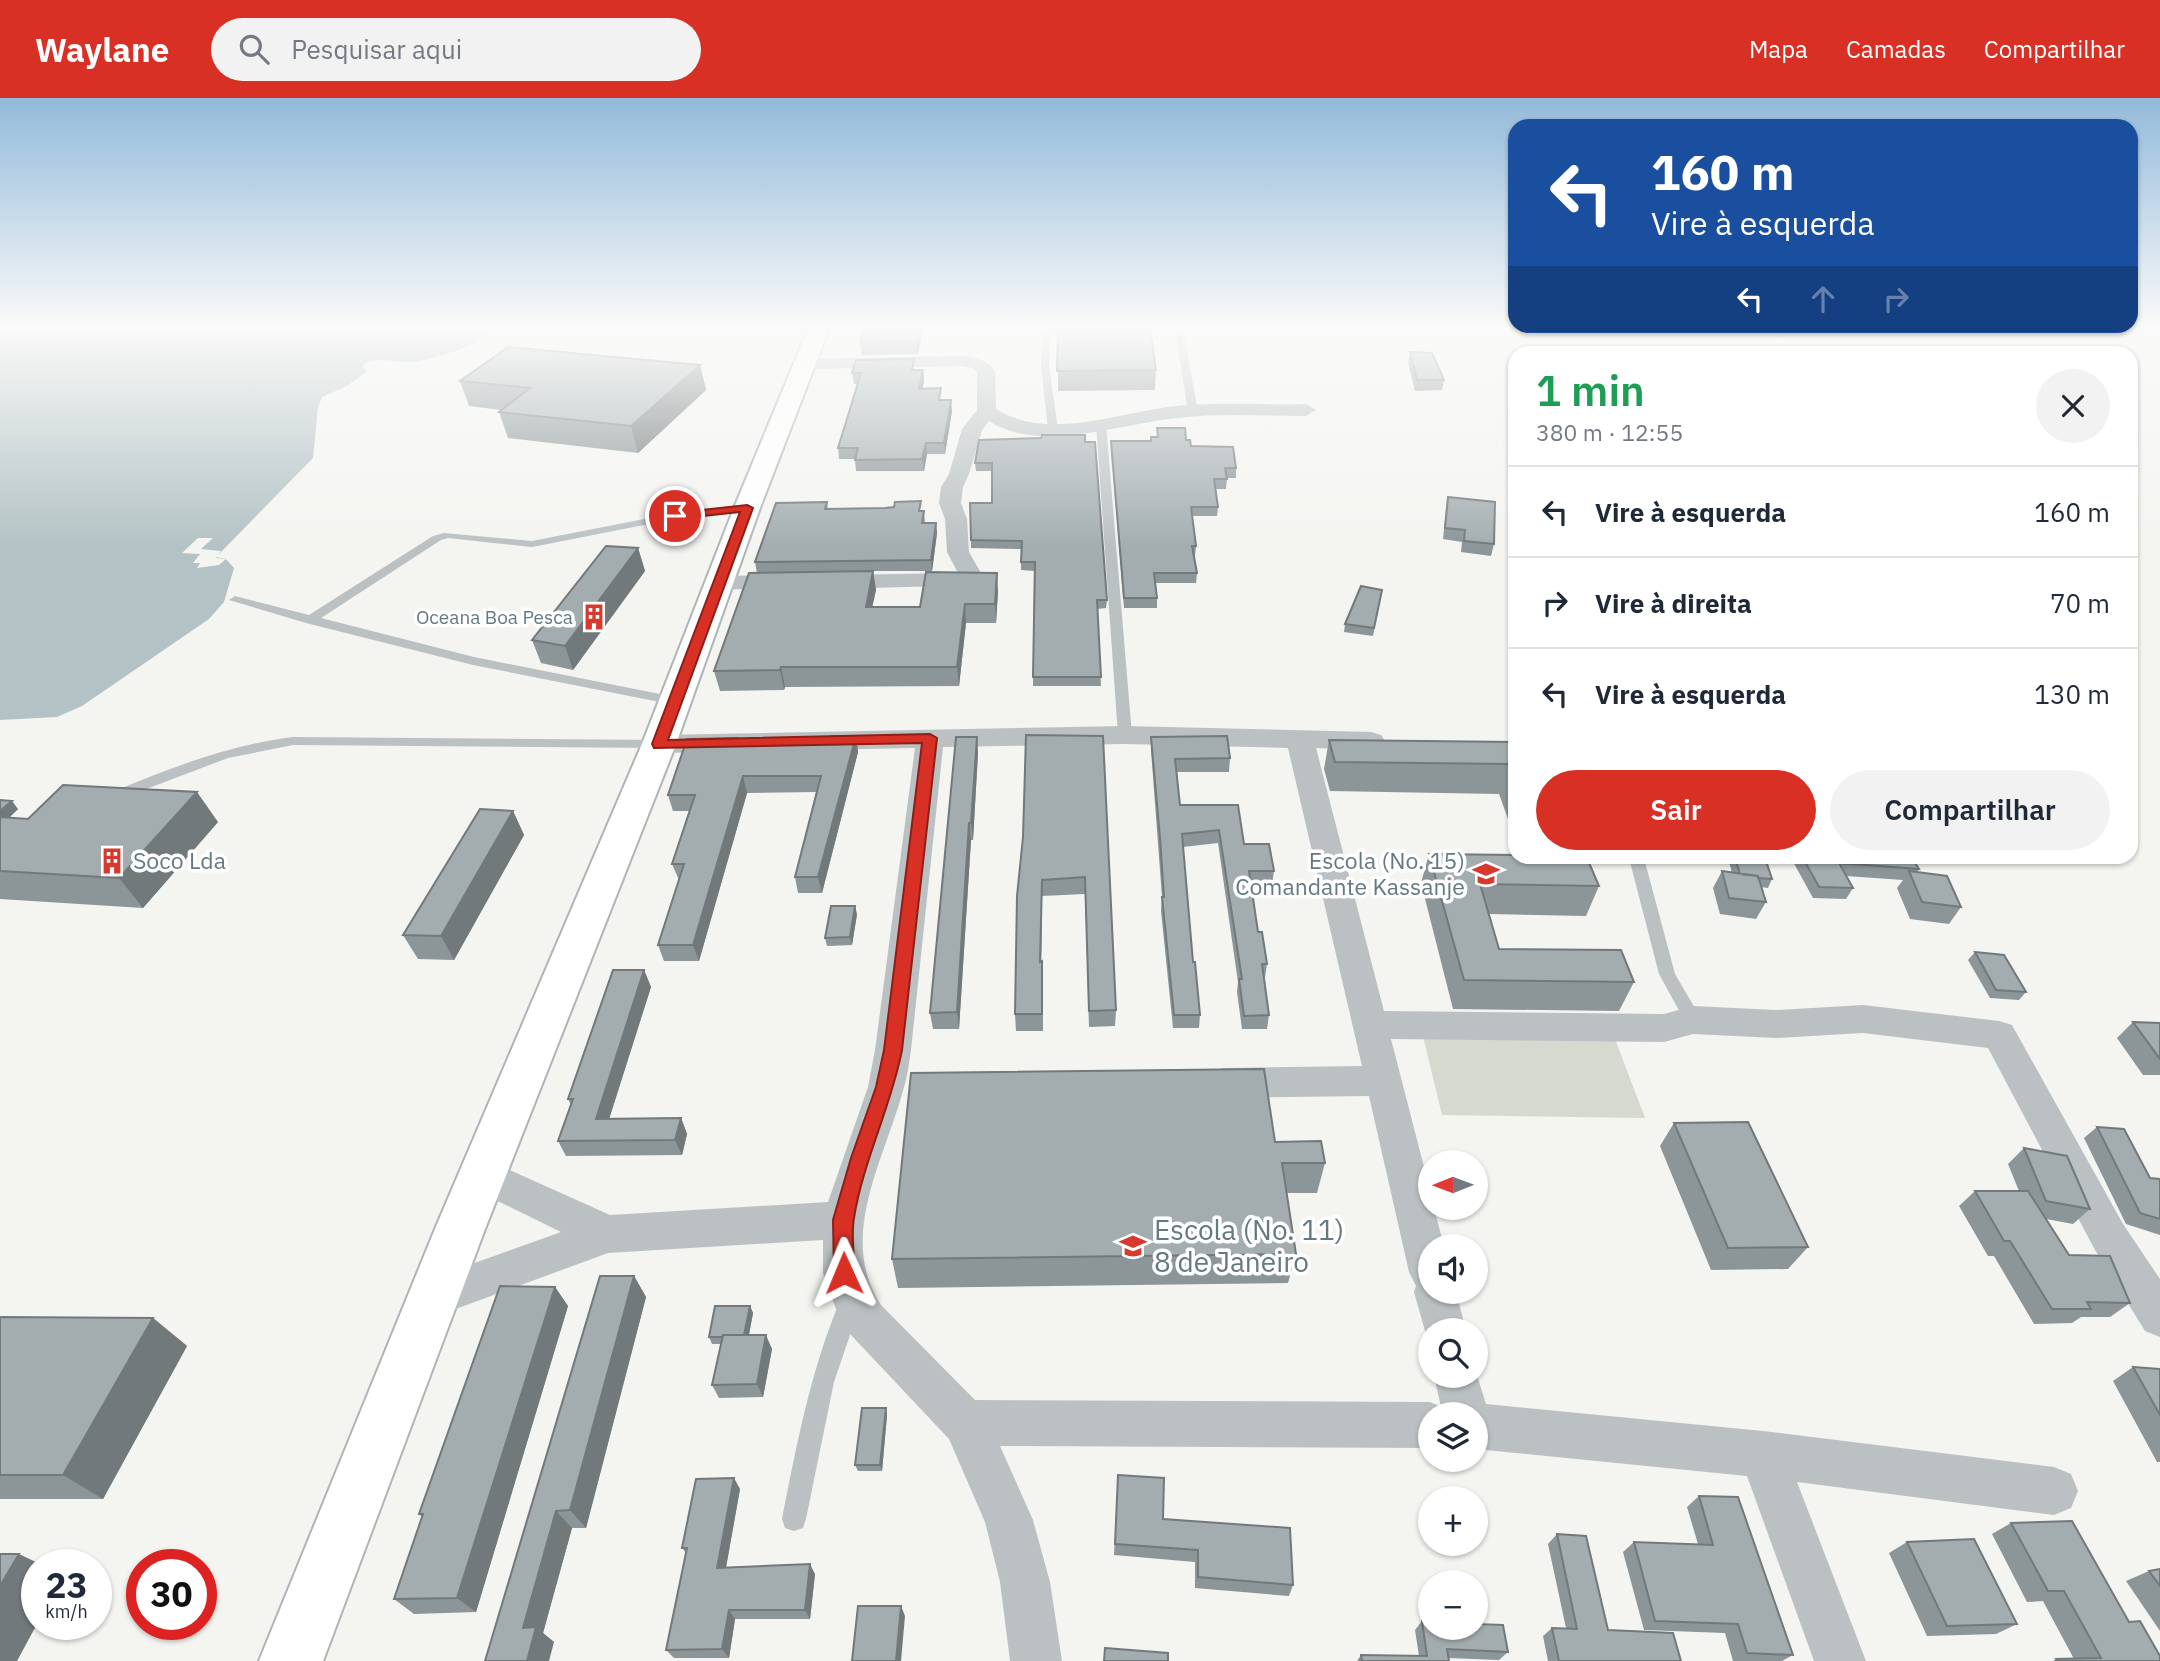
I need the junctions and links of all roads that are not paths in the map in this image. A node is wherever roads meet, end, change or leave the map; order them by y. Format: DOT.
graph roads {
  1 [pos="790,402"];
  2 [pos="987,402"];
  3 [pos="1050,402"];
  4 [pos="1191,402"];
  5 [pos="1306,410"];
  6 [pos="987,411"];
  7 [pos="1193,412"];
  8 [pos="1101,424"];
  9 [pos="1053,429"];
  10 [pos="747,508"];
  11 [pos="719,583"];
  12 [pos="235,600"];
  13 [pos="310,620"];
  14 [pos="675,701"];
  15 [pos="1125,736"];
  16 [pos="930,738"];
  17 [pos="1300,739"];
  18 [pos="1395,742"];
  19 [pos="659,744"];
  20 [pos="100,802"];
  21 [pos="1638,864"];
  22 [pos="1693,1020"];
  23 [pos="1368,1025"];
  24 [pos="1381,1081"];
  25 [pos="1189,1083"];
  26 [pos="483,1175"];
  27 [pos="843,1220"];
  28 [pos="608,1234"];
  29 [pos="1420,1234"];
  30 [pos="434,1297"];
  31 [pos="852,1298"];
  32 [pos="2160,1316"];
  33 [pos="965,1423"];
  34 [pos="1418,1425"];
  35 [pos="1488,1427"];
  36 [pos="1763,1454"];
  37 [pos="2054,1491"];
  38 [pos="794,1519"];
  39 [pos="291,1661"];
  40 [pos="1036,1661"];
  41 [pos="1840,1661"];
  1 -- 10 [label="street"];
  2 -- 6 [label="street"];
  3 -- 9 [label="lane"];
  4 -- 7 [label="lane"];
  5 -- 7 [label="street"];
  6 -- 9 [label="street"];
  6 -- 11 [label="street"];
  7 -- 8 [label="street"];
  8 -- 9 [label="street"];
  8 -- 15 [label="lane"];
  10 -- 11 [label="street"];
  10 -- 13 [label="lane"];
  11 -- 14 [label="street"];
  12 -- 13 [label="lane"];
  13 -- 14 [label="lane"];
  14 -- 19 [label="street"];
  15 -- 16 [label="street"];
  15 -- 17 [label="street"];
  16 -- 19 [label="street"];
  16 -- 27 [label="street"];
  17 -- 18 [label="street"];
  17 -- 23 [label="street"];
  19 -- 20 [label="lane"];
  19 -- 26 [label="street"];
  21 -- 22 [label="lane"];
  22 -- 23 [label="street"];
  22 -- 32 [label="street"];
  23 -- 24 [label="street"];
  24 -- 25 [label="street"];
  24 -- 29 [label="street"];
  26 -- 28 [label="street"];
  26 -- 30 [label="street"];
  27 -- 28 [label="street"];
  27 -- 31 [label="street"];
  28 -- 30 [label="street"];
  30 -- 39 [label="street"];
  31 -- 33 [label="street"];
  31 -- 38 [label="lane"];
  33 -- 34 [label="street"];
  33 -- 40 [label="street"];
  35 -- 36 [label="street"];
  36 -- 37 [label="street"];
  36 -- 41 [label="street"];
}
